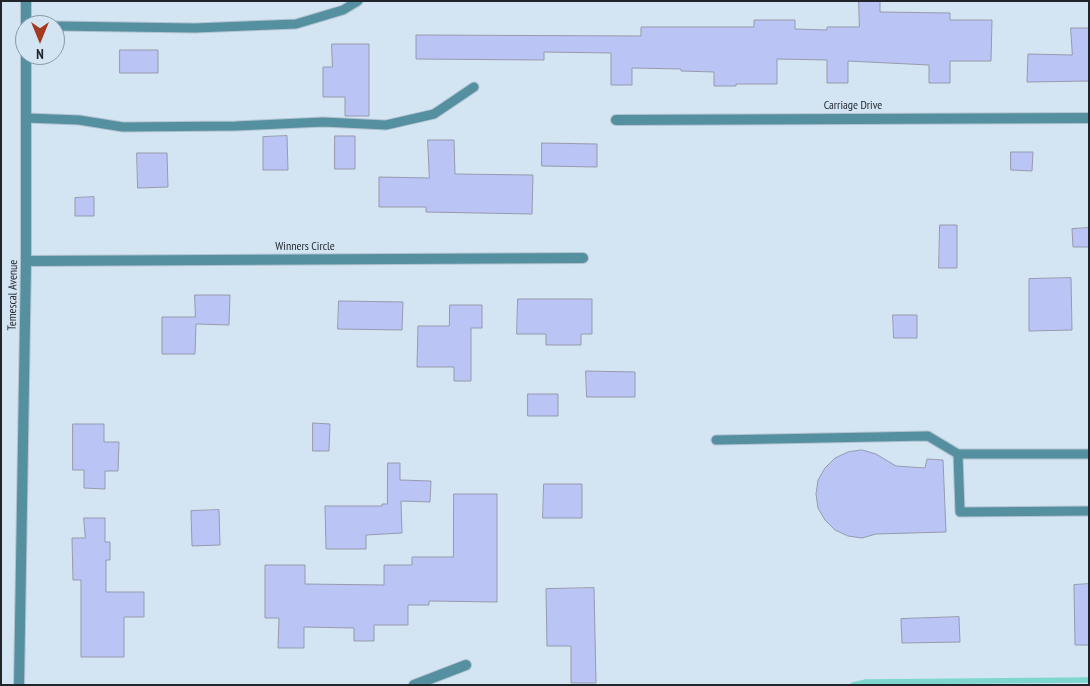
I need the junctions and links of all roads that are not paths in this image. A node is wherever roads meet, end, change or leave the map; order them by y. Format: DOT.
graph roads {
  1 [pos="26,1"];
  2 [pos="358,1"];
  3 [pos="26,15"];
  4 [pos="65,26"];
  5 [pos="26,65"];
  6 [pos="474,88"];
  7 [pos="26,118"];
  8 [pos="1089,118"];
  9 [pos="616,120"];
  10 [pos="583,258"];
  11 [pos="26,261"];
  12 [pos="716,440"];
  13 [pos="958,454"];
  14 [pos="1089,454"];
  15 [pos="1089,510"];
  16 [pos="466,665"];
  17 [pos="19,685"];
  18 [pos="414,685"];
  1 -- 3 [label="street"];
  2 -- 4 [label="lane"];
  5 -- 7 [label="street, Temescal Avenue"];
  6 -- 7 [label="lane"];
  7 -- 11 [label="street, Temescal Avenue"];
  8 -- 9 [label="street, Carriage Drive"];
  10 -- 11 [label="street, Winners Circle"];
  11 -- 17 [label="street, Temescal Avenue"];
  12 -- 13 [label="lane"];
  13 -- 14 [label="lane"];
  13 -- 15 [label="lane"];
  16 -- 18 [label="street"];
}
